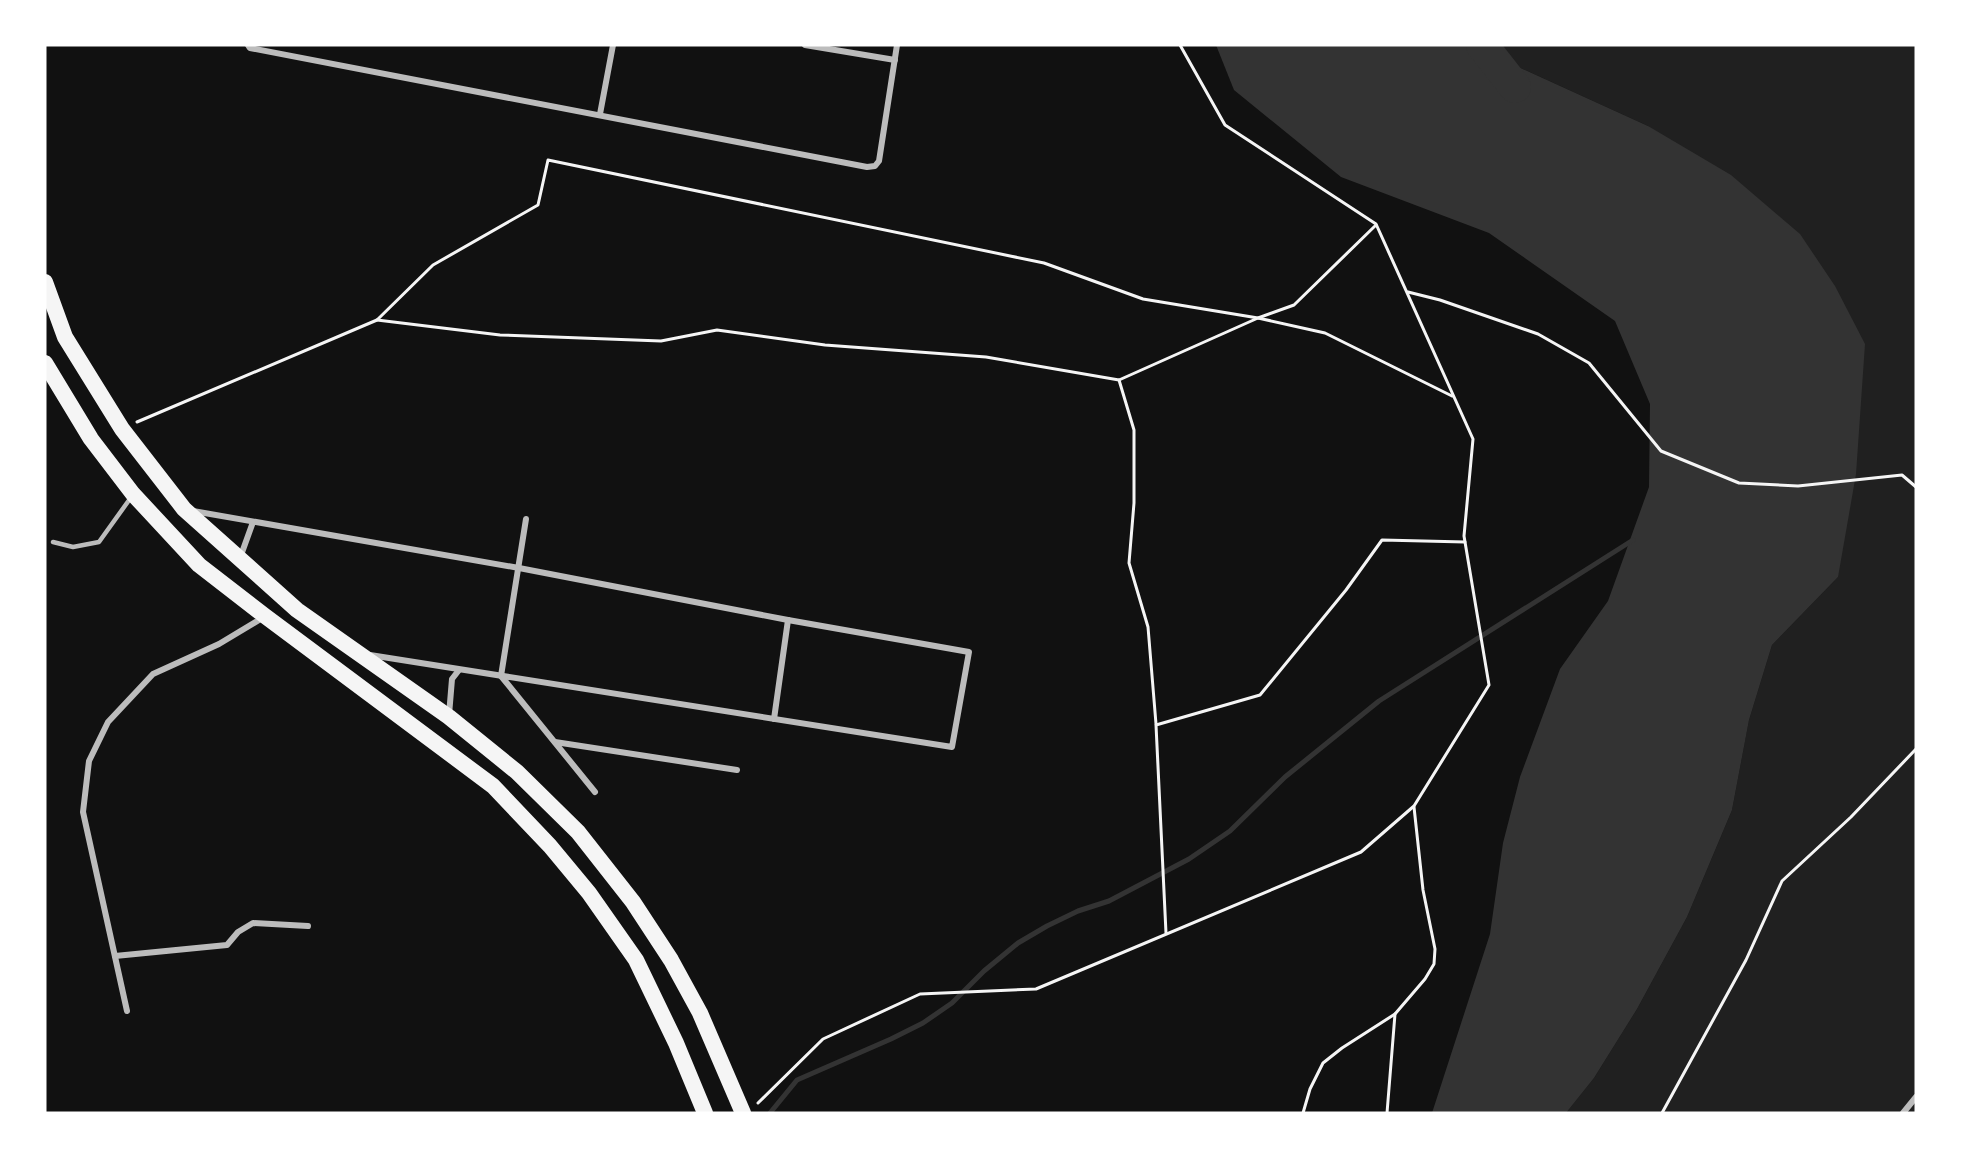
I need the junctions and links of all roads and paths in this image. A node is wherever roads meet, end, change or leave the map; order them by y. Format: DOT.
graph roads {
  1 [pos="248,45"];
  2 [pos="613,45"];
  3 [pos="805,45"];
  4 [pos="897,45"];
  5 [pos="1180,45"];
  6 [pos="895,60"];
  7 [pos="600,114"];
  8 [pos="1376,224"];
  9 [pos="45,282"];
  10 [pos="1408,292"];
  11 [pos="1258,318"];
  12 [pos="377,320"];
  13 [pos="45,363"];
  14 [pos="1119,380"];
  15 [pos="1454,397"];
  16 [pos="122,429"];
  17 [pos="1916,487"];
  18 [pos="133,494"];
  19 [pos="184,509"];
  20 [pos="526,519"];
  21 [pos="253,522"];
  22 [pos="53,542"];
  23 [pos="1466,542"];
  24 [pos="239,559"];
  25 [pos="519,568"];
  26 [pos="265,616"];
  27 [pos="788,620"];
  28 [pos="361,654"];
  29 [pos="459,670"];
  30 [pos="501,676"];
  31 [pos="449,717"];
  32 [pos="774,719"];
  33 [pos="1156,725"];
  34 [pos="554,742"];
  35 [pos="1916,749"];
  36 [pos="737,770"];
  37 [pos="595,792"];
  38 [pos="1413,806"];
  39 [pos="308,926"];
  40 [pos="1166,933"];
  41 [pos="115,956"];
  42 [pos="127,1011"];
  43 [pos="1395,1014"];
  44 [pos="1916,1097"];
  45 [pos="749,1110"];
  46 [pos="705,1113"];
  47 [pos="1303,1113"];
  48 [pos="1388,1113"];
  49 [pos="1662,1113"];
  50 [pos="1903,1113"];
  1 -- 7 [label="street"];
  2 -- 7 [label="street"];
  3 -- 6 [label="street"];
  4 -- 6 [label="street"];
  5 -- 8 [label="path"];
  6 -- 7 [label="street"];
  8 -- 10 [label="path"];
  8 -- 11 [label="path"];
  9 -- 16 [label="highway"];
  10 -- 15 [label="path"];
  10 -- 17 [label="path"];
  11 -- 12 [label="path"];
  11 -- 14 [label="path"];
  11 -- 15 [label="path"];
  12 -- 14 [label="path"];
  12 -- 16 [label="path"];
  13 -- 18 [label="highway"];
  14 -- 33 [label="path"];
  15 -- 23 [label="path"];
  16 -- 19 [label="highway"];
  18 -- 22 [label="lane"];
  18 -- 26 [label="highway"];
  19 -- 21 [label="street"];
  19 -- 24 [label="highway"];
  20 -- 25 [label="street"];
  21 -- 24 [label="street"];
  21 -- 25 [label="street"];
  23 -- 33 [label="path"];
  23 -- 38 [label="path"];
  24 -- 28 [label="highway"];
  25 -- 27 [label="street"];
  25 -- 30 [label="street"];
  26 -- 41 [label="street"];
  26 -- 46 [label="highway"];
  27 -- 32 [label="street"];
  27 -- 32 [label="street"];
  28 -- 29 [label="street"];
  28 -- 31 [label="highway"];
  29 -- 30 [label="street"];
  29 -- 31 [label="street"];
  30 -- 32 [label="street"];
  30 -- 34 [label="street"];
  31 -- 45 [label="highway"];
  33 -- 40 [label="path"];
  34 -- 36 [label="street"];
  34 -- 37 [label="street"];
  35 -- 49 [label="path"];
  38 -- 40 [label="path"];
  38 -- 43 [label="path"];
  39 -- 41 [label="street"];
  40 -- 45 [label="path"];
  41 -- 42 [label="street"];
  43 -- 47 [label="path"];
  43 -- 48 [label="path"];
  44 -- 50 [label="street"];
}
